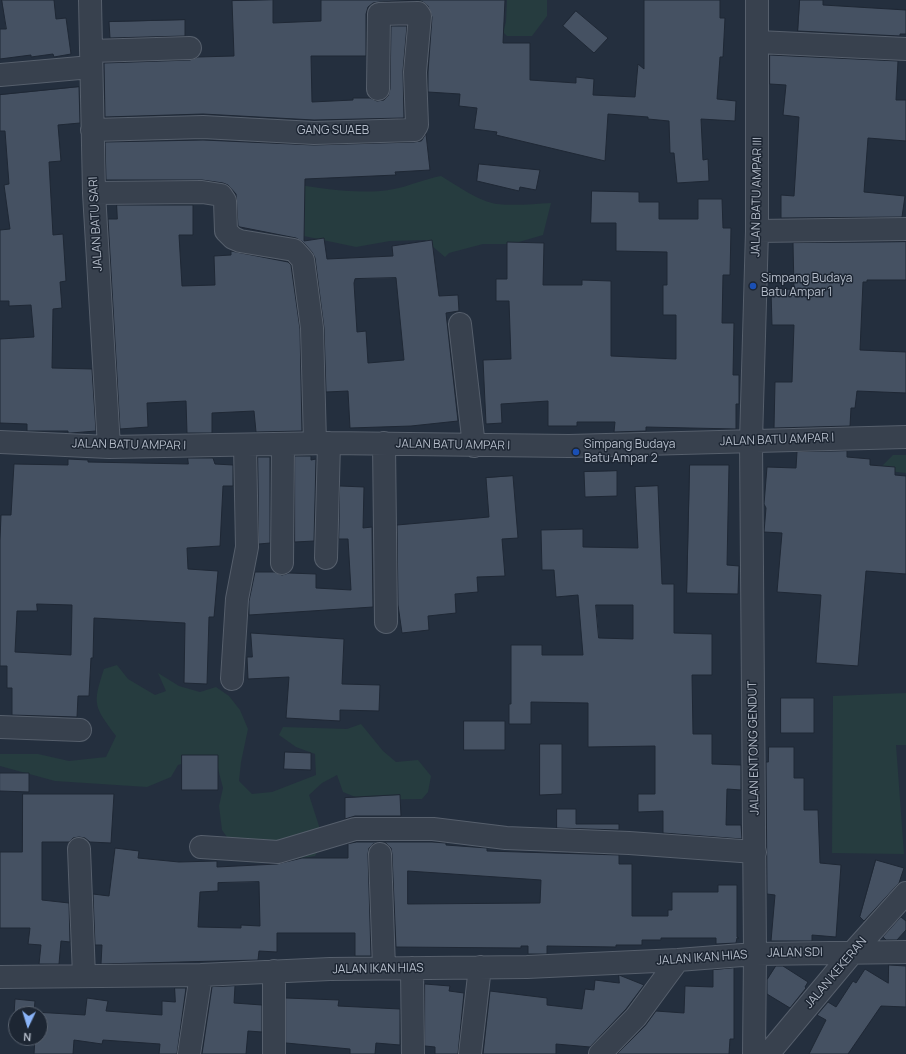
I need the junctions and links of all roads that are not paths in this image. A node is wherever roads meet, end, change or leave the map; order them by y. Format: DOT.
graph roads {
  1 [pos="90,0"];
  2 [pos="757,0"];
  3 [pos="758,42"];
  4 [pos="190,48"];
  5 [pos="906,49"];
  6 [pos="91,59"];
  7 [pos="0,75"];
  8 [pos="378,88"];
  9 [pos="92,130"];
  10 [pos="94,192"];
  11 [pos="906,229"];
  12 [pos="757,232"];
  13 [pos="460,324"];
  14 [pos="906,437"];
  15 [pos="1,438"];
  16 [pos="751,442"];
  17 [pos="322,443"];
  18 [pos="384,443"];
  19 [pos="283,445"];
  20 [pos="245,446"];
  21 [pos="474,446"];
  22 [pos="109,447"];
  23 [pos="326,558"];
  24 [pos="282,563"];
  25 [pos="386,622"];
  26 [pos="232,679"];
  27 [pos="0,727"];
  28 [pos="80,730"];
  29 [pos="201,847"];
  30 [pos="79,849"];
  31 [pos="755,852"];
  32 [pos="380,854"];
  33 [pos="906,893"];
  34 [pos="853,952"];
  35 [pos="906,952"];
  36 [pos="755,954"];
  37 [pos="678,960"];
  38 [pos="480,967"];
  39 [pos="384,968"];
  40 [pos="412,968"];
  41 [pos="274,971"];
  42 [pos="201,975"];
  43 [pos="84,976"];
  44 [pos="0,977"];
  45 [pos="189,1054"];
  46 [pos="274,1054"];
  47 [pos="413,1054"];
  48 [pos="470,1054"];
  49 [pos="600,1054"];
  50 [pos="754,1054"];
  51 [pos="768,1054"];
  1 -- 6 [label="street, JALAN BATU SARI"];
  2 -- 3 [label="street, JALAN BATU AMPAR III"];
  3 -- 5 [label="street"];
  3 -- 12 [label="street, JALAN BATU AMPAR III"];
  4 -- 6 [label="street"];
  6 -- 7 [label="street"];
  6 -- 9 [label="street, JALAN BATU SARI"];
  8 -- 9 [label="street, GANG SUAEB"];
  9 -- 10 [label="street, JALAN BATU SARI"];
  10 -- 17 [label="street"];
  10 -- 22 [label="street, JALAN BATU SARI"];
  11 -- 12 [label="street"];
  12 -- 16 [label="street, JALAN BATU AMPAR III"];
  13 -- 21 [label="street"];
  14 -- 16 [label="street, JALAN BATU AMPAR I"];
  15 -- 22 [label="street, JALAN BATU AMPAR I"];
  16 -- 21 [label="street, JALAN BATU AMPAR I"];
  16 -- 31 [label="street, JALAN ENTONG GENDUT"];
  17 -- 18 [label="street, JALAN BATU AMPAR I"];
  17 -- 19 [label="street, JALAN BATU AMPAR I"];
  17 -- 23 [label="street"];
  18 -- 21 [label="street, JALAN BATU AMPAR I"];
  18 -- 25 [label="street"];
  19 -- 20 [label="street, JALAN BATU AMPAR I"];
  19 -- 24 [label="street"];
  20 -- 22 [label="street, JALAN BATU AMPAR I"];
  20 -- 26 [label="street"];
  27 -- 28 [label="street"];
  29 -- 31 [label="street"];
  30 -- 43 [label="street"];
  31 -- 36 [label="street, JALAN ENTONG GENDUT"];
  32 -- 39 [label="street"];
  33 -- 34 [label="street, JALAN KEKERAN"];
  34 -- 35 [label="street, JALAN SDI"];
  34 -- 36 [label="street, JALAN SDI"];
  34 -- 51 [label="street, JALAN KEKERAN"];
  36 -- 37 [label="street, JALAN IKAN HIAS"];
  36 -- 50 [label="street, JALAN ENTONG GENDUT"];
  37 -- 38 [label="street, JALAN IKAN HIAS"];
  37 -- 49 [label="street"];
  38 -- 40 [label="street, JALAN IKAN HIAS"];
  38 -- 48 [label="street"];
  39 -- 40 [label="street, JALAN IKAN HIAS"];
  39 -- 41 [label="street, JALAN IKAN HIAS"];
  40 -- 47 [label="street"];
  41 -- 42 [label="street, JALAN IKAN HIAS"];
  41 -- 46 [label="street"];
  42 -- 43 [label="street, JALAN IKAN HIAS"];
  42 -- 45 [label="street"];
  43 -- 44 [label="street, JALAN IKAN HIAS"];
}
